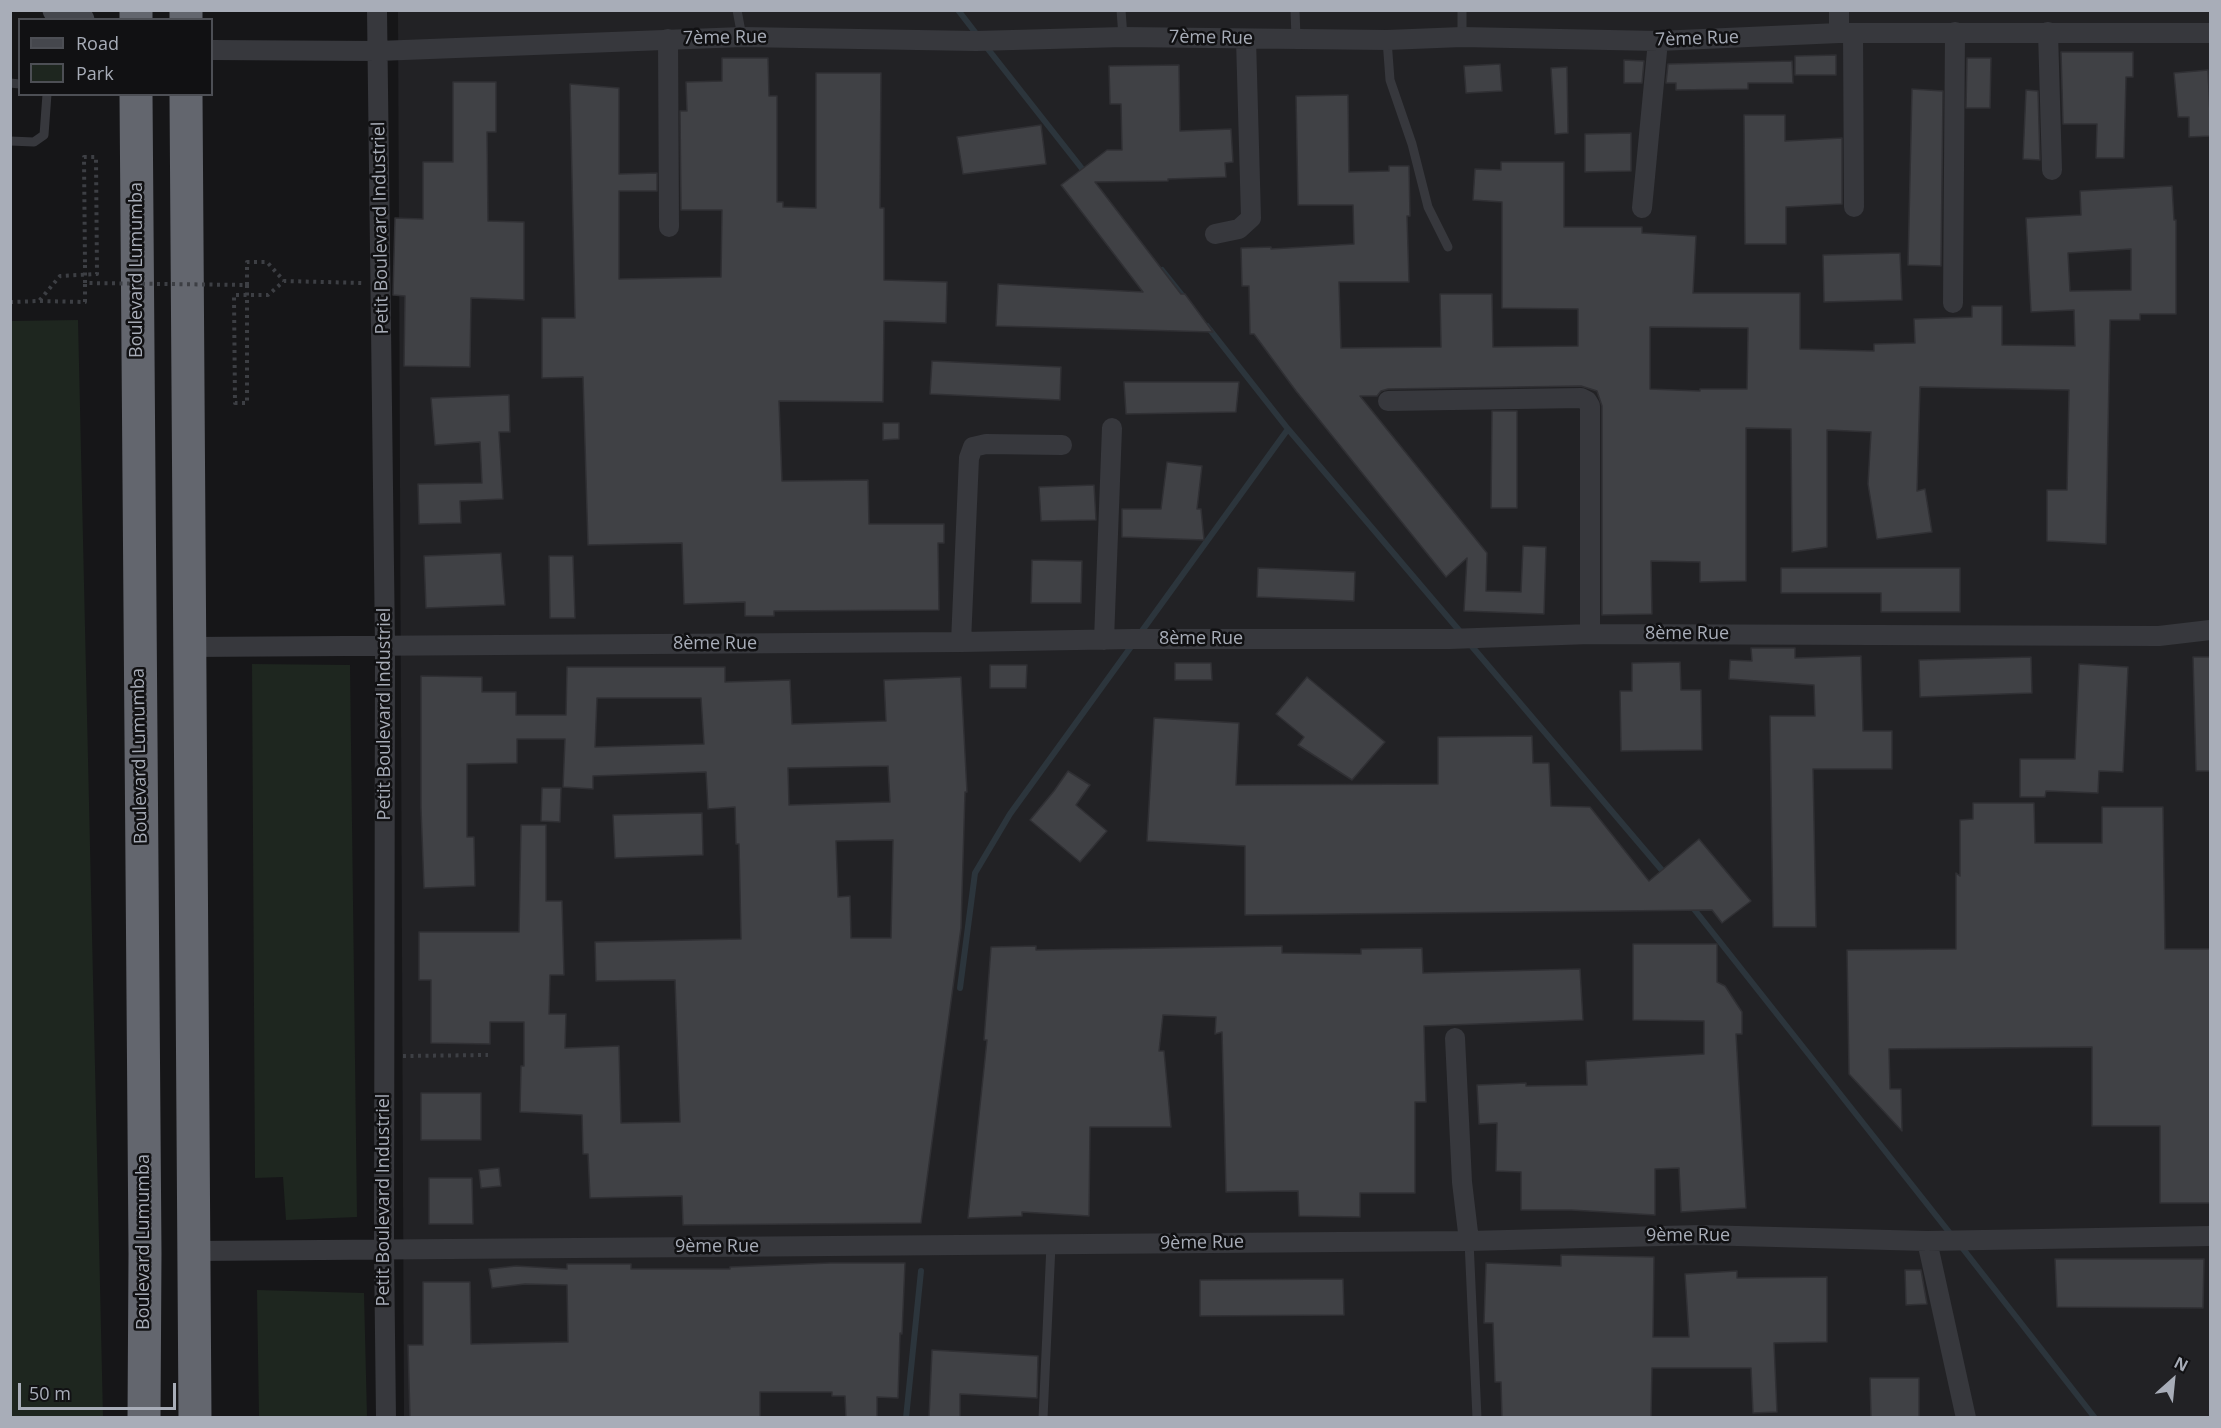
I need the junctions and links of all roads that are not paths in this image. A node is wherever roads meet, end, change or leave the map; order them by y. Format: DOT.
graph roads {
  1 [pos="56,10"];
  2 [pos="377,10"];
  3 [pos="737,10"];
  4 [pos="1121,10"];
  5 [pos="1295,10"];
  6 [pos="1462,10"];
  7 [pos="1839,10"];
  8 [pos="76,18"];
  9 [pos="2048,32"];
  10 [pos="1846,33"];
  11 [pos="1955,33"];
  12 [pos="2211,33"];
  13 [pos="742,37"];
  14 [pos="1123,37"];
  15 [pos="1462,37"];
  16 [pos="1296,38"];
  17 [pos="668,39"];
  18 [pos="1246,39"];
  19 [pos="1387,40"];
  20 [pos="1658,41"];
  21 [pos="213,50"];
  22 [pos="378,51"];
  23 [pos="47,96"];
  24 [pos="136,96"];
  25 [pos="186,96"];
  26 [pos="10,141"];
  27 [pos="2052,170"];
  28 [pos="1854,207"];
  29 [pos="1642,208"];
  30 [pos="669,227"];
  31 [pos="1215,234"];
  32 [pos="1448,247"];
  33 [pos="1953,303"];
  34 [pos="1388,401"];
  35 [pos="1112,428"];
  36 [pos="1062,445"];
  37 [pos="2211,630"];
  38 [pos="1590,634"];
  39 [pos="1104,640"];
  40 [pos="961,642"];
  41 [pos="386,646"];
  42 [pos="191,647"];
  43 [pos="1455,1038"];
  44 [pos="2211,1236"];
  45 [pos="1469,1241"];
  46 [pos="1927,1241"];
  47 [pos="1051,1245"];
  48 [pos="384,1249"];
  49 [pos="194,1251"];
  50 [pos="144,1418"];
  51 [pos="195,1418"];
  52 [pos="386,1418"];
  53 [pos="1043,1418"];
  54 [pos="1477,1418"];
  55 [pos="1966,1418"];
  1 -- 8 [label="street"];
  2 -- 22 [label="street, Petit Boulevard Industriel"];
  3 -- 13 [label="lane"];
  4 -- 14 [label="lane"];
  5 -- 16 [label="lane"];
  6 -- 15 [label="lane"];
  7 -- 10 [label="street"];
  9 -- 11 [label="street, 7ème Rue"];
  9 -- 12 [label="street, 7ème Rue"];
  9 -- 27 [label="street"];
  10 -- 11 [label="street, 7ème Rue"];
  10 -- 20 [label="street, 7ème Rue"];
  10 -- 28 [label="street"];
  11 -- 33 [label="street"];
  13 -- 14 [label="street, 7ème Rue"];
  13 -- 17 [label="street, 7ème Rue"];
  14 -- 18 [label="street, 7ème Rue"];
  15 -- 19 [label="street, 7ème Rue"];
  15 -- 20 [label="street, 7ème Rue"];
  16 -- 18 [label="street, 7ème Rue"];
  16 -- 19 [label="street, 7ème Rue"];
  17 -- 22 [label="street, 7ème Rue"];
  17 -- 30 [label="street"];
  18 -- 31 [label="street"];
  19 -- 32 [label="lane"];
  20 -- 29 [label="street"];
  21 -- 22 [label="street, 7ème Rue"];
  22 -- 41 [label="street, Petit Boulevard Industriel"];
  23 -- 26 [label="lane"];
  24 -- 50 [label="highway, Boulevard Lumumba"];
  25 -- 42 [label="highway"];
  34 -- 38 [label="street"];
  35 -- 39 [label="street"];
  36 -- 40 [label="street"];
  37 -- 38 [label="street, 8ème Rue"];
  38 -- 39 [label="street, 8ème Rue"];
  39 -- 40 [label="street, 8ème Rue"];
  40 -- 41 [label="street, 8ème Rue"];
  41 -- 42 [label="street, 8ème Rue"];
  41 -- 48 [label="street, Petit Boulevard Industriel"];
  42 -- 49 [label="highway"];
  43 -- 45 [label="street"];
  44 -- 46 [label="street, 9ème Rue"];
  45 -- 46 [label="street, 9ème Rue"];
  45 -- 47 [label="street, 9ème Rue"];
  45 -- 54 [label="lane"];
  46 -- 55 [label="street"];
  47 -- 48 [label="street, 9ème Rue"];
  47 -- 53 [label="lane"];
  48 -- 49 [label="street, 9ème Rue"];
  48 -- 52 [label="street, Petit Boulevard Industriel"];
  49 -- 51 [label="highway"];
}
